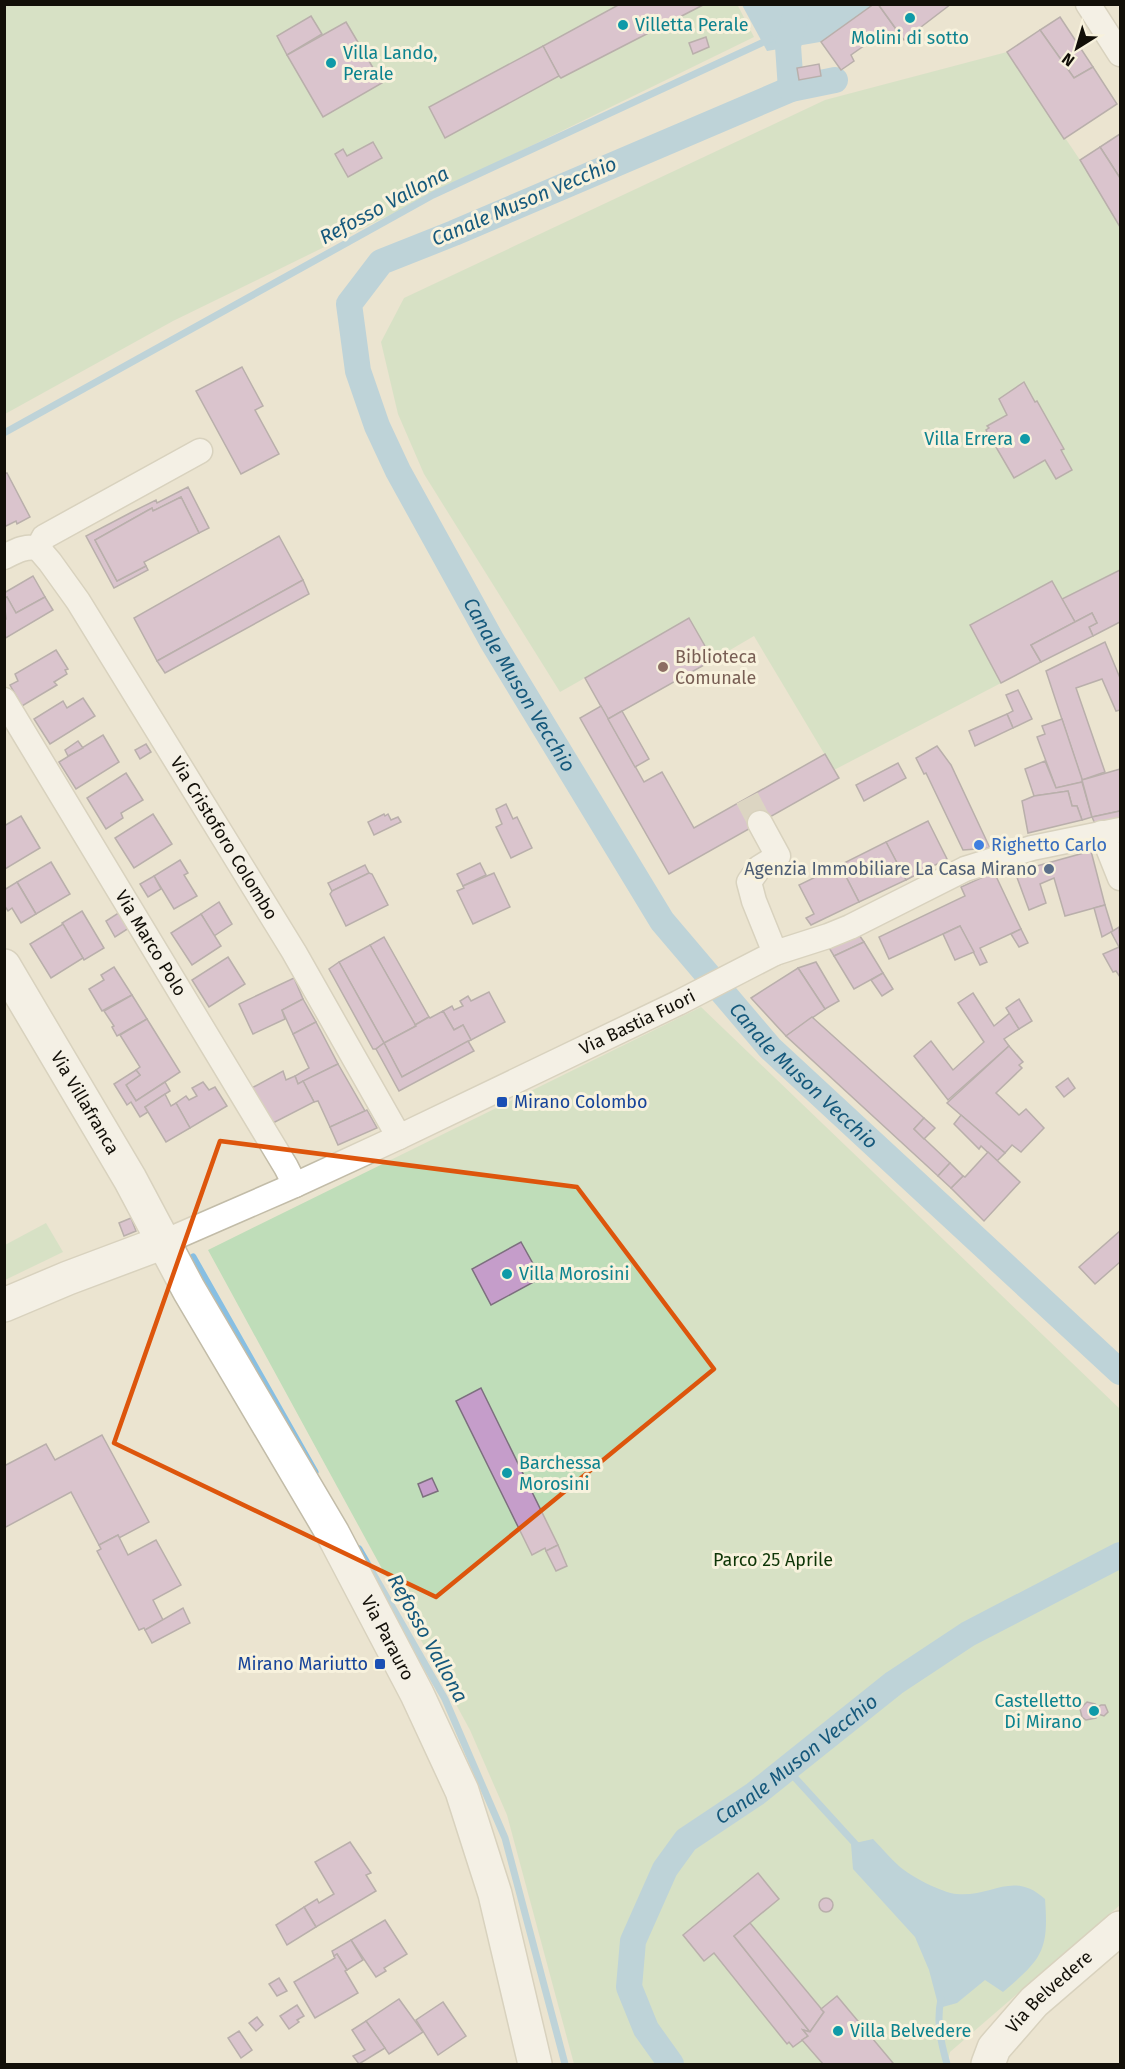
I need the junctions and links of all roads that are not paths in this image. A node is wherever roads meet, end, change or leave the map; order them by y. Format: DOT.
graph roads {
  1 [pos="1088,4"];
  2 [pos="1120,54"];
  3 [pos="200,451"];
  4 [pos="38,549"];
  5 [pos="4,557"];
  6 [pos="4,700"];
  7 [pos="760,823"];
  8 [pos="1111,832"];
  9 [pos="1120,878"];
  10 [pos="775,953"];
  11 [pos="4,966"];
  12 [pos="399,1137"];
  13 [pos="295,1185"];
  14 [pos="164,1242"];
  15 [pos="4,1305"];
  16 [pos="1120,1928"];
  17 [pos="536,2064"];
  18 [pos="988,2064"];
  1 -- 2 [label="street"];
  3 -- 4 [label="street"];
  4 -- 5 [label="street"];
  4 -- 12 [label="street, Via Cristoforo Colombo"];
  6 -- 13 [label="street, Via Marco Polo"];
  7 -- 10 [label="street"];
  8 -- 9 [label="street"];
  8 -- 10 [label="street, Via Bastia Fuori"];
  10 -- 12 [label="street, Via Bastia Fuori"];
  11 -- 14 [label="main road, Via Villafranca"];
  12 -- 13 [label="street, Via Bastia Fuori"];
  13 -- 14 [label="street, Via Bastia Fuori"];
  14 -- 15 [label="main road"];
  14 -- 17 [label="main road, Via Parauro"];
  16 -- 18 [label="main road, Via Belvedere"];
}
